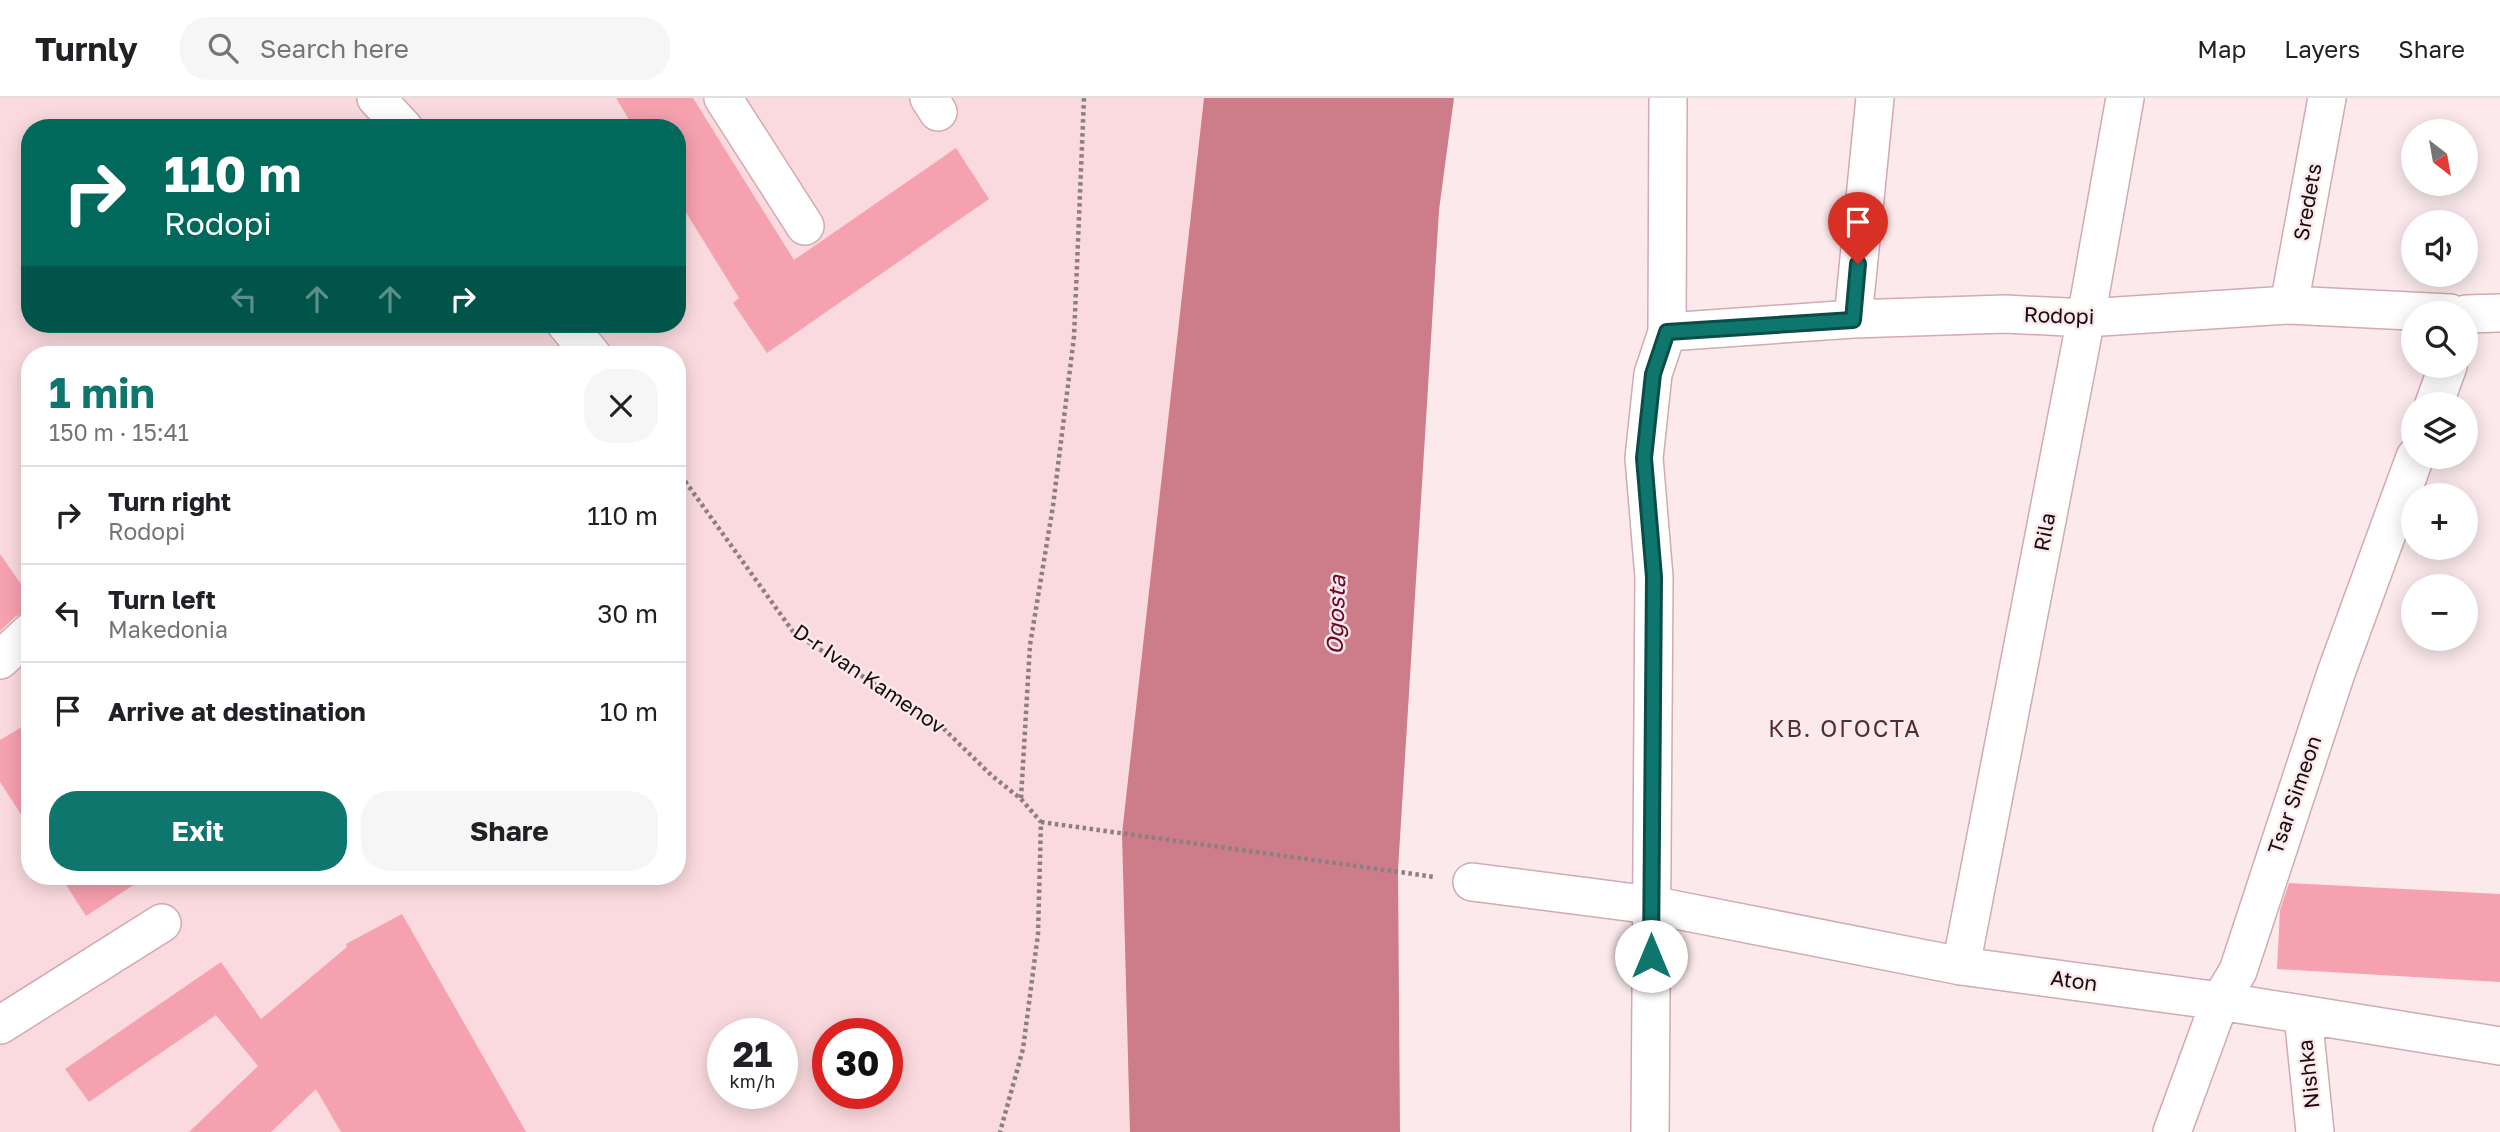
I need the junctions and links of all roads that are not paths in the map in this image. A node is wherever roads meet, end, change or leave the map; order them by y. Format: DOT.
graph roads {
  1 [pos="376,98"];
  2 [pos="723,98"];
  3 [pos="1668,98"];
  4 [pos="1875,98"];
  5 [pos="2125,98"];
  6 [pos="2327,98"];
  7 [pos="396,119"];
  8 [pos="805,226"];
  9 [pos="2289,305"];
  10 [pos="2401,311"];
  11 [pos="2086,318"];
  12 [pos="1853,320"];
  13 [pos="1667,332"];
  14 [pos="2411,469"];
  15 [pos="21,640"];
  16 [pos="0,660"];
  17 [pos="1472,882"];
  18 [pos="1651,905"];
  19 [pos="162,923"];
  20 [pos="1961,966"];
  21 [pos="2220,1001"];
  22 [pos="2303,1015"];
  23 [pos="0,1025"];
  24 [pos="2500,1046"];
  25 [pos="1650,1132"];
  26 [pos="2172,1132"];
  27 [pos="2315,1132"];
  1 -- 7 [label="street"];
  2 -- 8 [label="street"];
  3 -- 13 [label="street"];
  4 -- 12 [label="street"];
  5 -- 11 [label="street, Rila"];
  6 -- 9 [label="street, Sredets"];
  9 -- 10 [label="street, Rodopi"];
  9 -- 11 [label="street, Rodopi"];
  11 -- 12 [label="street, Rodopi"];
  11 -- 20 [label="street, Rila"];
  12 -- 13 [label="street, Rodopi"];
  13 -- 18 [label="street"];
  14 -- 21 [label="street, Tsar Simeon"];
  15 -- 16 [label="street"];
  17 -- 18 [label="street"];
  18 -- 20 [label="street, Aton"];
  18 -- 25 [label="street"];
  19 -- 23 [label="street"];
  20 -- 21 [label="street, Aton"];
  21 -- 22 [label="street, Aton"];
  21 -- 26 [label="street, Tsar Simeon"];
  22 -- 24 [label="street, Aton"];
  22 -- 27 [label="street, Nishka"];
}
